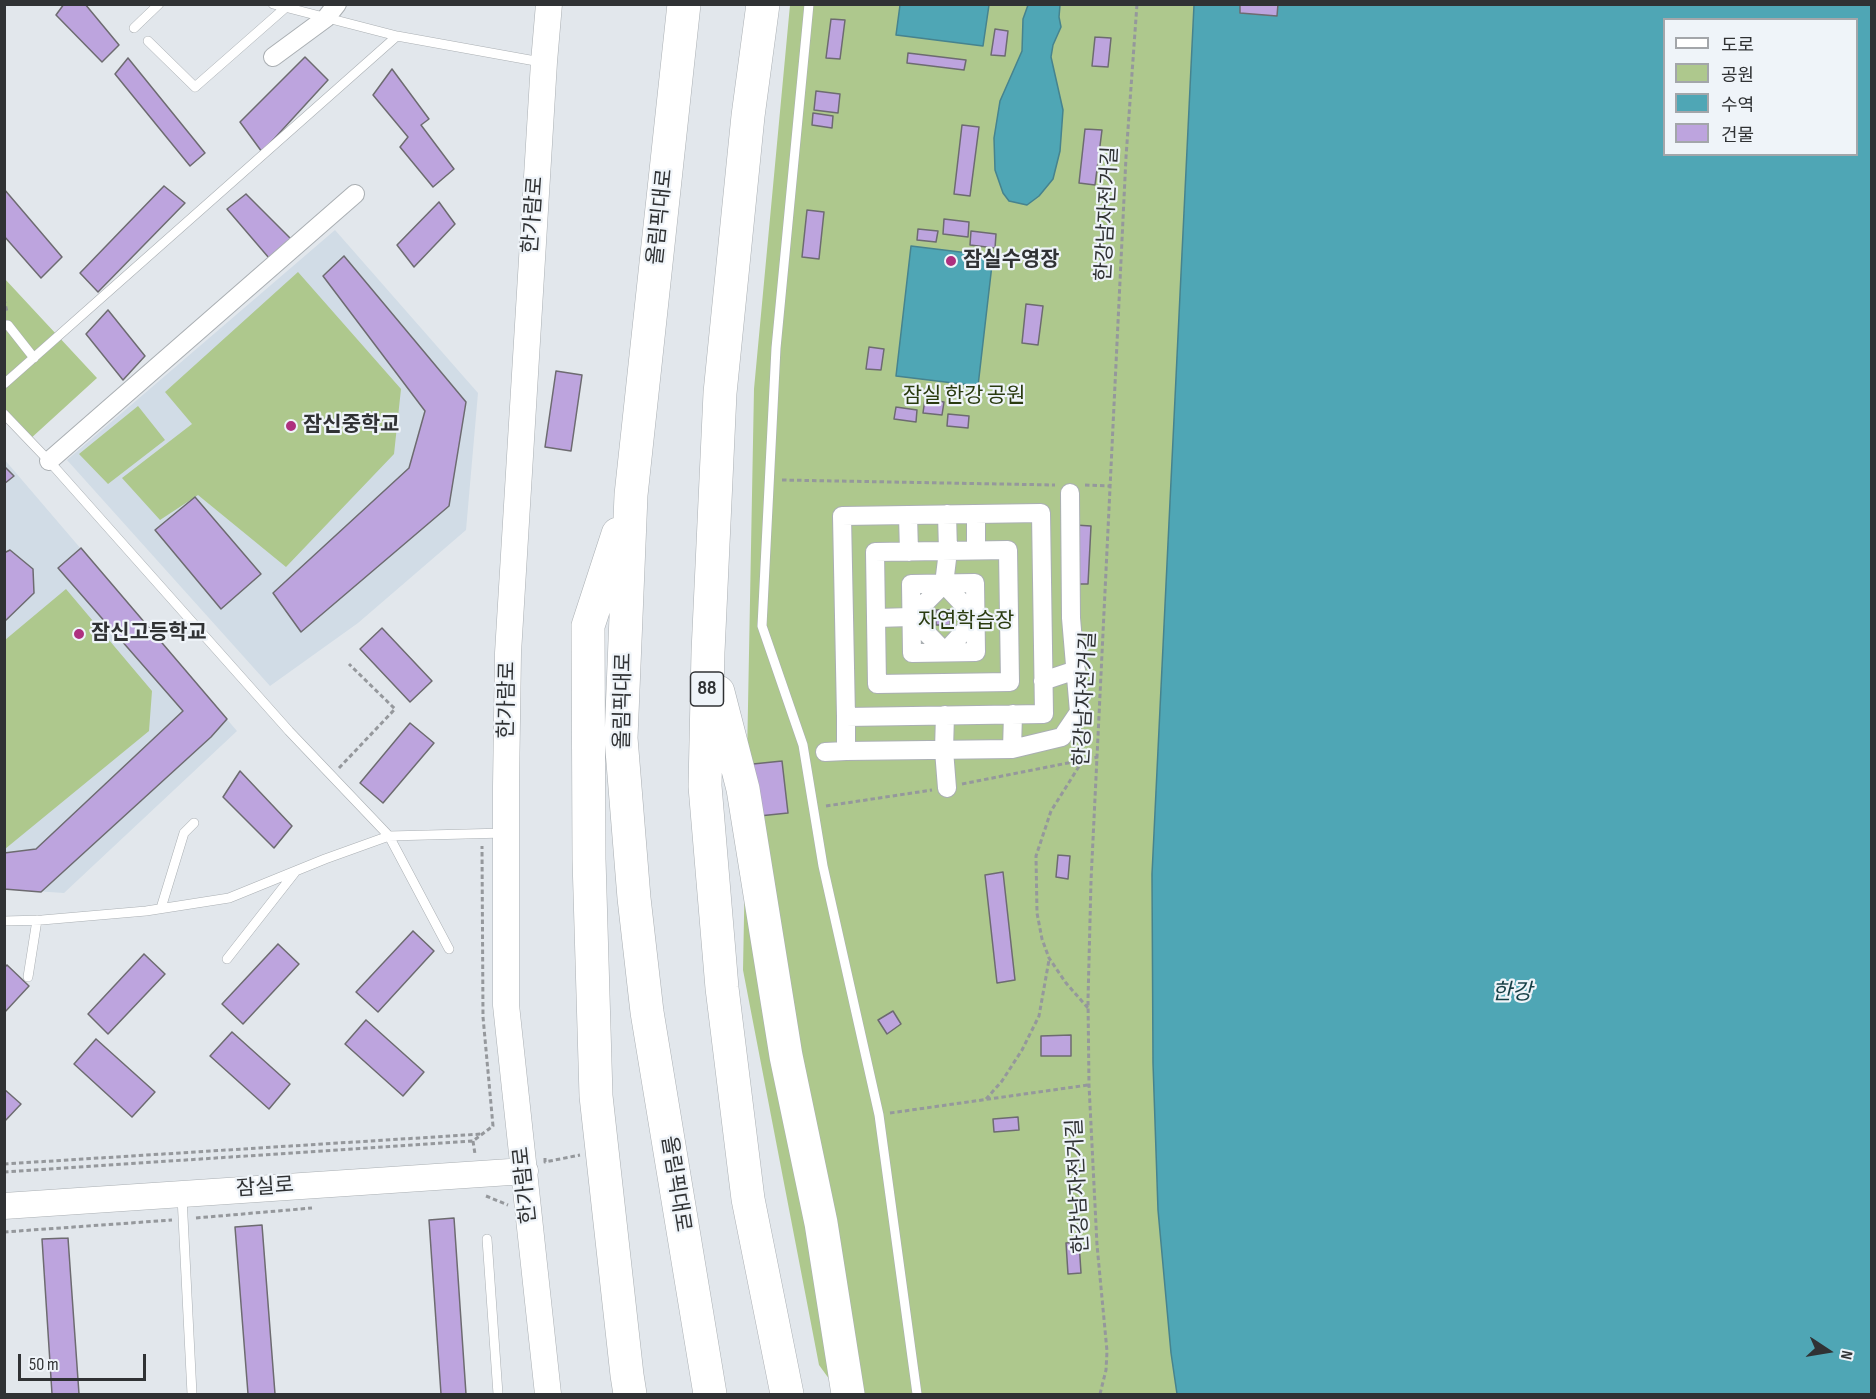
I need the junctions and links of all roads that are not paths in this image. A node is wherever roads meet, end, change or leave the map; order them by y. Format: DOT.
graph roads {
  1 [pos="159,4"];
  2 [pos="273,4"];
  3 [pos="549,4"];
  4 [pos="684,4"];
  5 [pos="763,4"];
  6 [pos="809,4"];
  7 [pos="285,8"];
  8 [pos="331,11"];
  9 [pos="134,28"];
  10 [pos="397,36"];
  11 [pos="148,41"];
  12 [pos="273,57"];
  13 [pos="544,62"];
  14 [pos="355,194"];
  15 [pos="4,325"];
  16 [pos="34,358"];
  17 [pos="4,384"];
  18 [pos="4,414"];
  19 [pos="49,461"];
  20 [pos="1069,488"];
  21 [pos="631,495"];
  22 [pos="947,514"];
  23 [pos="976,514"];
  24 [pos="908,515"];
  25 [pos="1041,548"];
  26 [pos="1070,549"];
  27 [pos="976,550"];
  28 [pos="948,551"];
  29 [pos="909,552"];
  30 [pos="1042,581"];
  31 [pos="1009,582"];
  32 [pos="944,584"];
  33 [pos="843,585"];
  34 [pos="875,585"];
  35 [pos="911,617"];
  36 [pos="876,618"];
  37 [pos="976,618"];
  38 [pos="1009,618"];
  39 [pos="1042,618"];
  40 [pos="1071,618"];
  41 [pos="1010,647"];
  42 [pos="1043,648"];
  43 [pos="877,651"];
  44 [pos="708,652"];
  45 [pos="844,652"];
  46 [pos="945,652"];
  47 [pos="1077,670"];
  48 [pos="1043,681"];
  49 [pos="979,682"];
  50 [pos="943,683"];
  51 [pos="911,684"];
  52 [pos="1012,714"];
  53 [pos="945,715"];
  54 [pos="979,715"];
  55 [pos="912,716"];
  56 [pos="846,717"];
  57 [pos="1012,749"];
  58 [pos="944,750"];
  59 [pos="846,751"];
  60 [pos="825,752"];
  61 [pos="947,788"];
  62 [pos="194,823"];
  63 [pos="506,833"];
  64 [pos="389,836"];
  65 [pos="297,870"];
  66 [pos="161,908"];
  67 [pos="37,920"];
  68 [pos="4,921"];
  69 [pos="449,950"];
  70 [pos="227,959"];
  71 [pos="28,977"];
  72 [pos="525,1171"];
  73 [pos="182,1194"];
  74 [pos="4,1206"];
  75 [pos="488,1239"];
  76 [pos="785,1382"];
  77 [pos="192,1395"];
  78 [pos="498,1395"];
  79 [pos="548,1395"];
  80 [pos="630,1395"];
  81 [pos="710,1395"];
  82 [pos="848,1395"];
  83 [pos="917,1395"];
  1 -- 9 [label="lane"];
  2 -- 7 [label="lane"];
  3 -- 13 [label="street, 한가람로"];
  4 -- 21 [label="highway, 올림픽대로"];
  5 -- 44 [label="highway, 88"];
  6 -- 83 [label="lane"];
  7 -- 8 [label="lane"];
  7 -- 11 [label="lane"];
  8 -- 10 [label="lane"];
  8 -- 12 [label="street"];
  10 -- 13 [label="lane"];
  10 -- 16 [label="lane"];
  13 -- 63 [label="street, 한가람로"];
  14 -- 19 [label="street"];
  15 -- 16 [label="lane"];
  16 -- 17 [label="lane"];
  18 -- 19 [label="lane"];
  19 -- 64 [label="lane"];
  20 -- 26 [label="street"];
  21 -- 80 [label="highway"];
  21 -- 81 [label="highway, 올림픽대로"];
  22 -- 23 [label="street"];
  22 -- 24 [label="street"];
  22 -- 28 [label="street"];
  23 -- 25 [label="street"];
  23 -- 27 [label="street"];
  24 -- 29 [label="street"];
  24 -- 33 [label="street"];
  25 -- 26 [label="street"];
  25 -- 30 [label="street"];
  26 -- 40 [label="street"];
  27 -- 28 [label="street"];
  27 -- 31 [label="street"];
  28 -- 29 [label="street"];
  28 -- 32 [label="street"];
  29 -- 34 [label="street"];
  30 -- 31 [label="street"];
  30 -- 39 [label="street"];
  31 -- 38 [label="street"];
  32 -- 35 [label="street"];
  32 -- 37 [label="street"];
  33 -- 34 [label="street"];
  33 -- 45 [label="street"];
  34 -- 36 [label="street"];
  35 -- 36 [label="street"];
  35 -- 46 [label="street"];
  36 -- 43 [label="street"];
  37 -- 38 [label="street"];
  37 -- 46 [label="street"];
  38 -- 41 [label="street"];
  39 -- 40 [label="street"];
  39 -- 42 [label="street"];
  40 -- 47 [label="street"];
  41 -- 42 [label="street"];
  41 -- 49 [label="street"];
  42 -- 48 [label="street"];
  43 -- 45 [label="street"];
  43 -- 51 [label="street"];
  44 -- 76 [label="highway, 88"];
  44 -- 82 [label="highway"];
  45 -- 56 [label="street"];
  46 -- 50 [label="street"];
  47 -- 48 [label="street"];
  47 -- 57 [label="street"];
  48 -- 52 [label="street"];
  49 -- 50 [label="street"];
  49 -- 54 [label="street"];
  50 -- 51 [label="street"];
  51 -- 55 [label="street"];
  52 -- 54 [label="street"];
  52 -- 57 [label="street"];
  53 -- 54 [label="street"];
  53 -- 55 [label="street"];
  53 -- 58 [label="street"];
  55 -- 56 [label="street"];
  56 -- 59 [label="street"];
  57 -- 58 [label="street"];
  58 -- 59 [label="street"];
  58 -- 61 [label="street"];
  59 -- 60 [label="street"];
  62 -- 66 [label="lane"];
  63 -- 64 [label="lane"];
  63 -- 72 [label="street, 한가람로"];
  64 -- 65 [label="lane"];
  64 -- 69 [label="lane"];
  65 -- 66 [label="lane"];
  65 -- 70 [label="lane"];
  66 -- 67 [label="lane"];
  67 -- 68 [label="lane"];
  67 -- 71 [label="lane"];
  72 -- 73 [label="street, 잠실로"];
  72 -- 79 [label="street, 한가람로"];
  73 -- 74 [label="street, 잠실로"];
  73 -- 77 [label="lane"];
  75 -- 78 [label="lane"];
}
